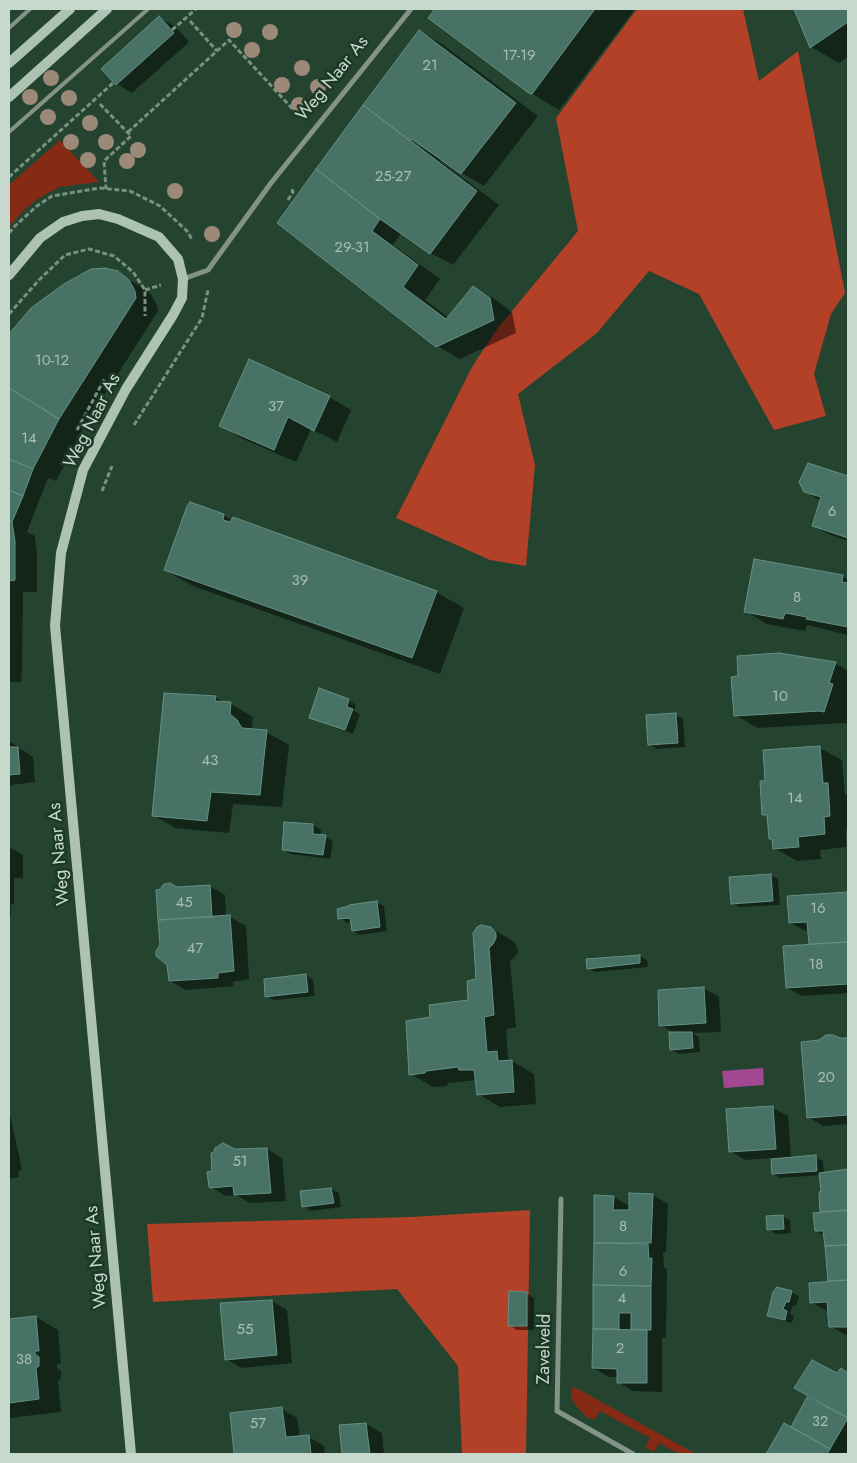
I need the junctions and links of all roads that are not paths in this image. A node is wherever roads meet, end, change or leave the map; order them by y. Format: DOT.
graph roads {
  1 [pos="30,9"];
  2 [pos="70,9"];
  3 [pos="107,9"];
  4 [pos="148,9"];
  5 [pos="411,9"];
  6 [pos="9,28"];
  7 [pos="9,63"];
  8 [pos="9,97"];
  9 [pos="9,132"];
  10 [pos="9,276"];
  11 [pos="183,279"];
  12 [pos="561,1199"];
  13 [pos="131,1454"];
  14 [pos="633,1454"];
  1 -- 6 [label="lane"];
  2 -- 7 [label="main road"];
  3 -- 8 [label="main road"];
  4 -- 9 [label="lane"];
  5 -- 11 [label="street, Weg Naar As"];
  10 -- 11 [label="main road, Weg Naar As"];
  11 -- 13 [label="main road, Weg Naar As"];
  12 -- 14 [label="street, Zavelveld"];
}
